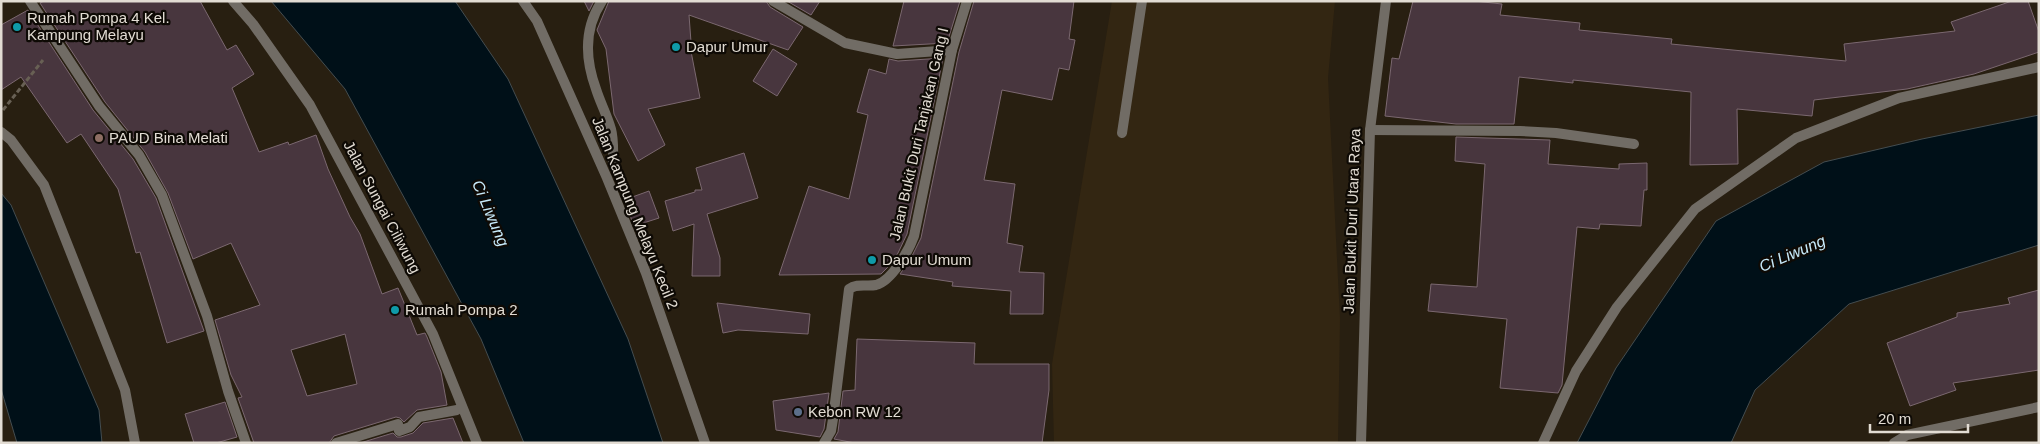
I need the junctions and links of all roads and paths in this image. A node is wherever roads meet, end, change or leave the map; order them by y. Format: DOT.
graph roads {
  1 [pos="30,1"];
  2 [pos="233,1"];
  3 [pos="524,1"];
  4 [pos="602,1"];
  5 [pos="772,1"];
  6 [pos="967,1"];
  7 [pos="1142,1"];
  8 [pos="1386,1"];
  9 [pos="952,50"];
  10 [pos="46,56"];
  11 [pos="2039,67"];
  12 [pos="1,113"];
  13 [pos="1370,130"];
  14 [pos="1,132"];
  15 [pos="1122,133"];
  16 [pos="1634,144"];
  17 [pos="613,163"];
  18 [pos="2039,407"];
  19 [pos="457,410"];
  20 [pos="134,443"];
  21 [pos="246,443"];
  22 [pos="336,443"];
  23 [pos="477,443"];
  24 [pos="705,443"];
  25 [pos="824,443"];
  26 [pos="1361,443"];
  27 [pos="1543,443"];
  28 [pos="1894,443"];
  1 -- 21 [label="street"];
  2 -- 23 [label="street, Jalan Sungai Ciliwung"];
  3 -- 24 [label="street, Jalan Kampung Melayu Kecil 2"];
  4 -- 17 [label="street"];
  5 -- 9 [label="street"];
  6 -- 9 [label="street, Jalan Bukit Duri Tanjakan Gang I"];
  7 -- 15 [label="street"];
  8 -- 13 [label="street, Jalan Bukit Duri Utara Raya"];
  9 -- 25 [label="street, Jalan Bukit Duri Tanjakan Gang I"];
  10 -- 12 [label="path"];
  11 -- 27 [label="street"];
  13 -- 16 [label="street"];
  13 -- 26 [label="street, Jalan Bukit Duri Utara Raya"];
  14 -- 20 [label="street"];
  18 -- 28 [label="street"];
  19 -- 22 [label="street"];
}
